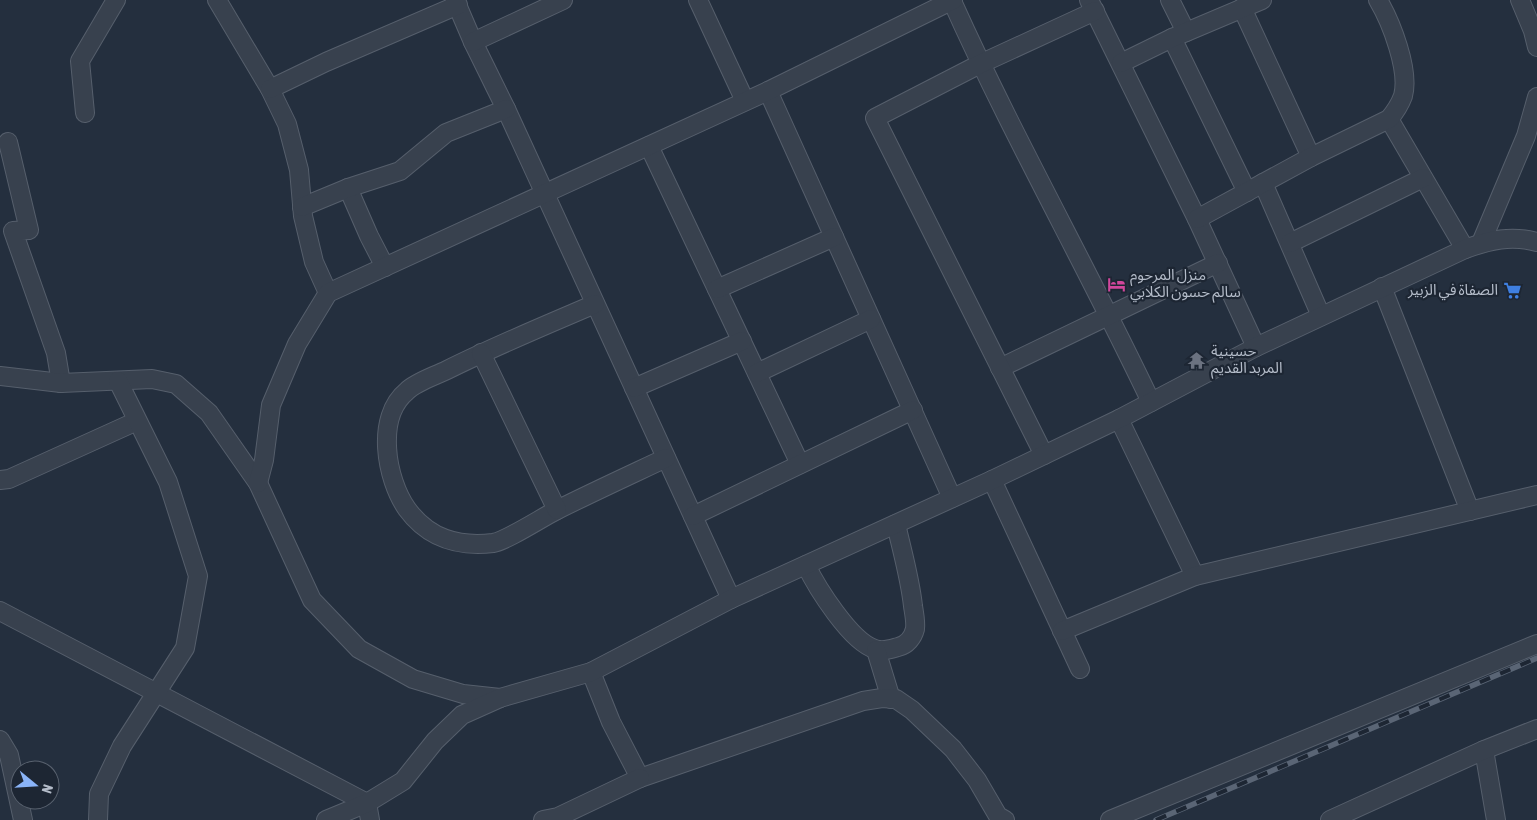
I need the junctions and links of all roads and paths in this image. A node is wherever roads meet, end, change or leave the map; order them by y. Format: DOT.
graph roads {
  1 [pos="116,0"];
  2 [pos="217,0"];
  3 [pos="563,0"];
  4 [pos="698,0"];
  5 [pos="952,0"];
  6 [pos="1170,0"];
  7 [pos="1262,0"];
  8 [pos="1378,0"];
  9 [pos="1520,0"];
  10 [pos="456,2"];
  11 [pos="1092,5"];
  12 [pos="921,7"];
  13 [pos="1242,8"];
  14 [pos="1179,35"];
  15 [pos="1536,36"];
  16 [pos="474,42"];
  17 [pos="1121,63"];
  18 [pos="980,64"];
  19 [pos="270,89"];
  20 [pos="768,91"];
  21 [pos="1537,97"];
  22 [pos="745,101"];
  23 [pos="506,109"];
  24 [pos="86,113"];
  25 [pos="1389,119"];
  26 [pos="8,142"];
  27 [pos="649,146"];
  28 [pos="1311,157"];
  29 [pos="1422,178"];
  30 [pos="1263,183"];
  31 [pos="348,188"];
  32 [pos="1247,192"];
  33 [pos="545,193"];
  34 [pos="302,207"];
  35 [pos="1197,219"];
  36 [pos="834,237"];
  37 [pos="1537,242"];
  38 [pos="1290,244"];
  39 [pos="1473,246"];
  40 [pos="1218,263"];
  41 [pos="385,266"];
  42 [pos="1382,287"];
  43 [pos="717,289"];
  44 [pos="328,293"];
  45 [pos="595,304"];
  46 [pos="1110,315"];
  47 [pos="1321,316"];
  48 [pos="871,318"];
  49 [pos="742,341"];
  50 [pos="1256,347"];
  51 [pos="481,353"];
  52 [pos="1000,368"];
  53 [pos="757,373"];
  54 [pos="0,376"];
  55 [pos="118,382"];
  56 [pos="61,383"];
  57 [pos="634,388"];
  58 [pos="1151,402"];
  59 [pos="912,410"];
  60 [pos="1119,419"];
  61 [pos="137,421"];
  62 [pos="1044,455"];
  63 [pos="666,458"];
  64 [pos="800,464"];
  65 [pos="0,480"];
  66 [pos="992,480"];
  67 [pos="258,483"];
  68 [pos="1537,495"];
  69 [pos="952,498"];
  70 [pos="557,510"];
  71 [pos="1470,511"];
  72 [pos="693,516"];
  73 [pos="896,524"];
  74 [pos="806,565"];
  75 [pos="1195,576"];
  76 [pos="731,599"];
  77 [pos="0,611"];
  78 [pos="1062,631"];
  79 [pos="1537,644"];
  80 [pos="876,650"];
  81 [pos="1080,669"];
  82 [pos="591,672"];
  83 [pos="154,693"];
  84 [pos="500,698"];
  85 [pos="891,699"];
  86 [pos="1537,729"];
  87 [pos="0,740"];
  88 [pos="1484,750"];
  89 [pos="640,778"];
  90 [pos="369,812"];
  91 [pos="23,820"];
  92 [pos="98,820"];
  93 [pos="326,820"];
  94 [pos="543,820"];
  95 [pos="1005,820"];
  96 [pos="1110,820"];
  97 [pos="1331,820"];
  98 [pos="1496,820"];
  1 -- 24 [label="street"];
  2 -- 19 [label="street"];
  3 -- 16 [label="street"];
  4 -- 22 [label="street"];
  5 -- 12 [label="street"];
  5 -- 18 [label="street"];
  6 -- 14 [label="street"];
  7 -- 13 [label="street"];
  8 -- 25 [label="street"];
  9 -- 15 [label="street"];
  10 -- 16 [label="street"];
  10 -- 19 [label="street"];
  11 -- 17 [label="street"];
  11 -- 18 [label="street"];
  12 -- 20 [label="street"];
  13 -- 14 [label="street"];
  13 -- 28 [label="street"];
  14 -- 17 [label="street"];
  14 -- 32 [label="street"];
  16 -- 23 [label="street"];
  17 -- 35 [label="street"];
  18 -- 46 [label="street"];
  18 -- 52 [label="street"];
  19 -- 34 [label="street"];
  20 -- 22 [label="street"];
  20 -- 36 [label="street"];
  21 -- 39 [label="street"];
  22 -- 27 [label="street"];
  23 -- 31 [label="street"];
  23 -- 33 [label="street"];
  25 -- 28 [label="street"];
  25 -- 29 [label="street"];
  26 -- 56 [label="street"];
  27 -- 33 [label="street"];
  27 -- 43 [label="street"];
  28 -- 30 [label="street"];
  29 -- 38 [label="street"];
  29 -- 39 [label="street"];
  30 -- 32 [label="street"];
  30 -- 38 [label="street"];
  31 -- 34 [label="street"];
  31 -- 41 [label="street"];
  32 -- 35 [label="street"];
  33 -- 41 [label="street"];
  33 -- 45 [label="street"];
  34 -- 44 [label="street"];
  35 -- 40 [label="street"];
  36 -- 43 [label="street"];
  36 -- 48 [label="street"];
  37 -- 39 [label="street"];
  38 -- 47 [label="street"];
  39 -- 42 [label="street"];
  40 -- 46 [label="street"];
  40 -- 50 [label="street"];
  41 -- 44 [label="street"];
  42 -- 47 [label="street"];
  42 -- 71 [label="street"];
  43 -- 49 [label="street"];
  44 -- 67 [label="street"];
  45 -- 51 [label="street"];
  45 -- 57 [label="street"];
  46 -- 52 [label="street"];
  46 -- 58 [label="street"];
  47 -- 50 [label="street"];
  48 -- 53 [label="street"];
  48 -- 59 [label="street"];
  49 -- 53 [label="street"];
  49 -- 57 [label="street"];
  50 -- 58 [label="street"];
  51 -- 70 [label="street"];
  51 -- 70 [label="street"];
  52 -- 62 [label="street"];
  53 -- 64 [label="street"];
  54 -- 56 [label="street"];
  55 -- 56 [label="street"];
  55 -- 61 [label="street"];
  55 -- 67 [label="street"];
  57 -- 63 [label="street"];
  58 -- 60 [label="street"];
  59 -- 64 [label="street"];
  59 -- 69 [label="street"];
  60 -- 62 [label="street"];
  60 -- 75 [label="street"];
  61 -- 65 [label="street"];
  61 -- 83 [label="street"];
  62 -- 66 [label="street"];
  63 -- 70 [label="street"];
  63 -- 72 [label="street"];
  64 -- 72 [label="street"];
  66 -- 69 [label="street"];
  66 -- 78 [label="street"];
  67 -- 84 [label="street"];
  68 -- 71 [label="street"];
  69 -- 73 [label="street"];
  71 -- 75 [label="street"];
  72 -- 76 [label="street"];
  73 -- 74 [label="street"];
  73 -- 80 [label="street"];
  74 -- 76 [label="street"];
  74 -- 80 [label="street"];
  75 -- 78 [label="street"];
  76 -- 82 [label="street"];
  77 -- 83 [label="street"];
  78 -- 81 [label="street"];
  79 -- 96 [label="street"];
  80 -- 85 [label="street"];
  82 -- 84 [label="street"];
  82 -- 89 [label="street"];
  83 -- 90 [label="street"];
  83 -- 92 [label="street"];
  84 -- 90 [label="street"];
  85 -- 89 [label="street"];
  85 -- 95 [label="street"];
  86 -- 88 [label="street"];
  87 -- 91 [label="street"];
  88 -- 97 [label="street"];
  88 -- 98 [label="street"];
  89 -- 94 [label="street"];
  90 -- 93 [label="street"];
}
